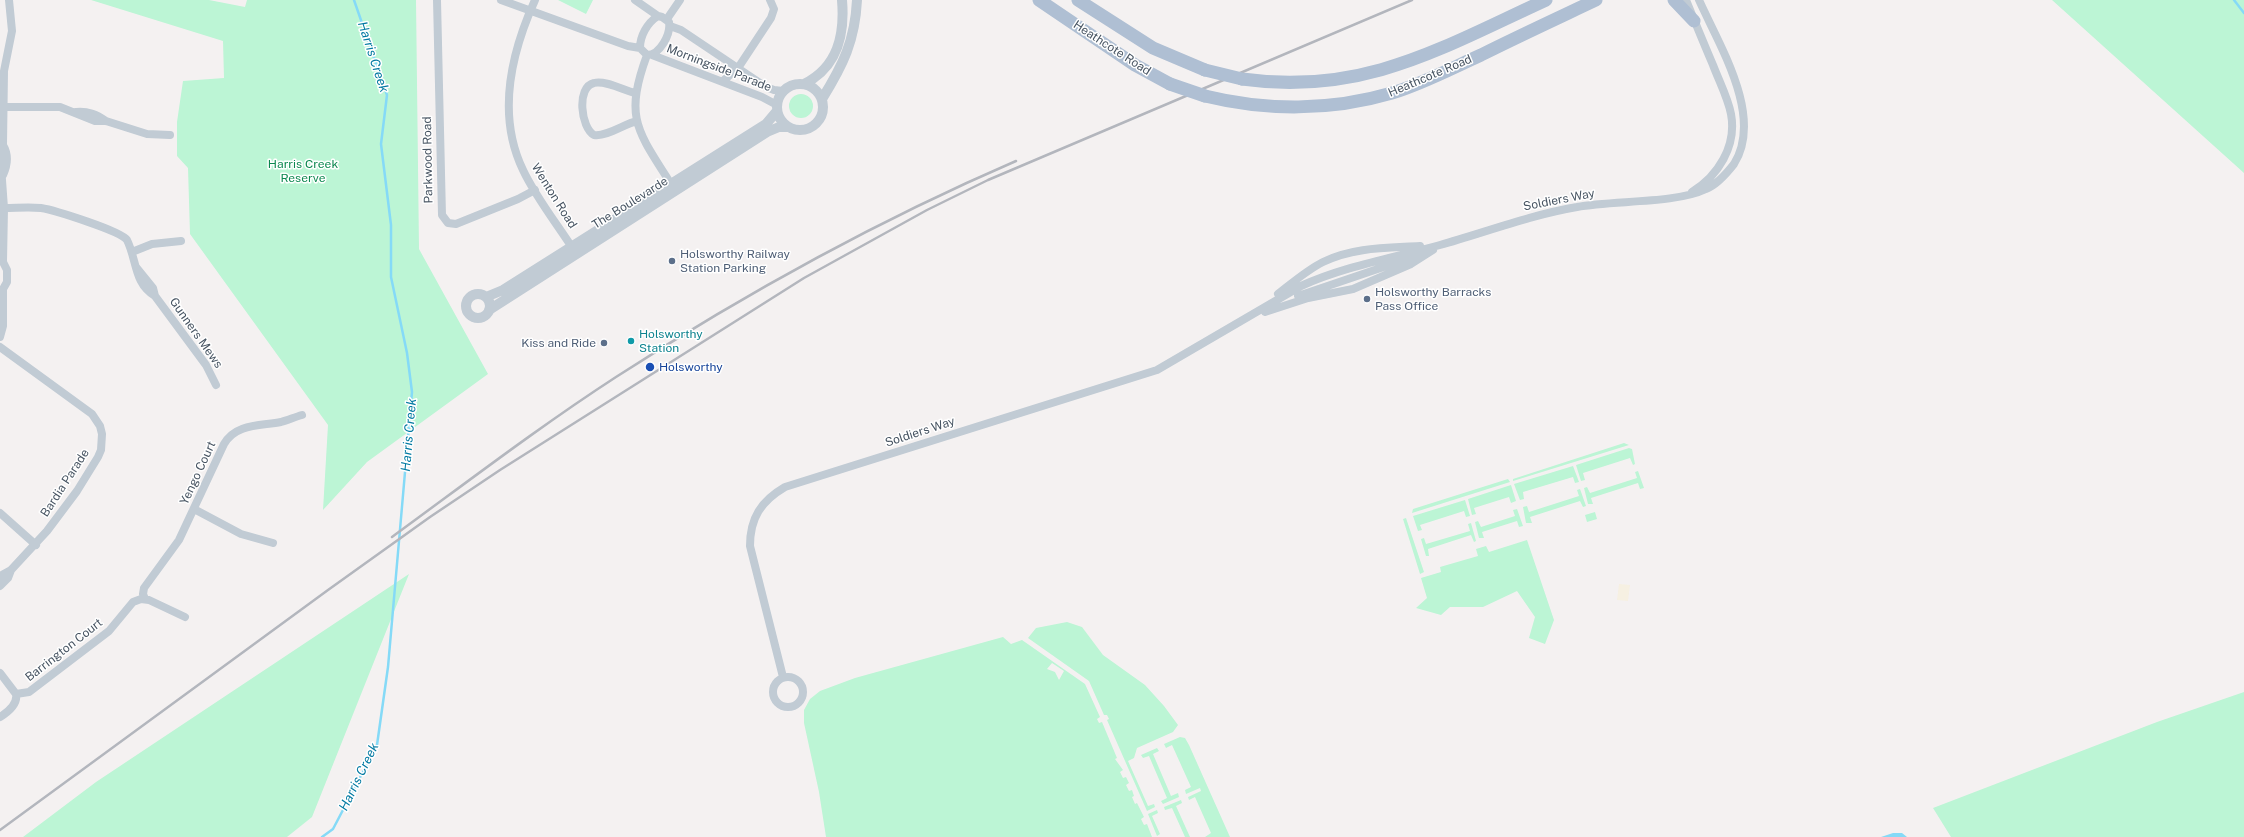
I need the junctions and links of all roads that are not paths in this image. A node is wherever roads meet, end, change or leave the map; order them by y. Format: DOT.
graph roads {
  1 [pos="9,0"];
  2 [pos="437,0"];
  3 [pos="501,0"];
  4 [pos="535,0"];
  5 [pos="635,0"];
  6 [pos="680,0"];
  7 [pos="770,0"];
  8 [pos="842,0"];
  9 [pos="856,0"];
  10 [pos="1039,0"];
  11 [pos="1078,0"];
  12 [pos="1546,0"];
  13 [pos="1596,0"];
  14 [pos="1674,0"];
  15 [pos="1686,0"];
  16 [pos="1699,0"];
  17 [pos="530,11"];
  18 [pos="658,16"];
  19 [pos="668,22"];
  20 [pos="1694,22"];
  21 [pos="640,48"];
  22 [pos="649,55"];
  23 [pos="738,68"];
  24 [pos="723,82"];
  25 [pos="804,84"];
  26 [pos="783,91"];
  27 [pos="635,93"];
  28 [pos="822,99"];
  29 [pos="4,107"];
  30 [pos="777,108"];
  31 [pos="637,121"];
  32 [pos="788,127"];
  33 [pos="170,135"];
  34 [pos="670,184"];
  35 [pos="535,190"];
  36 [pos="1686,195"];
  37 [pos="4,208"];
  38 [pos="181,241"];
  39 [pos="1441,245"];
  40 [pos="574,250"];
  41 [pos="132,252"];
  42 [pos="2,266"];
  43 [pos="2,285"];
  44 [pos="486,297"];
  45 [pos="489,310"];
  46 [pos="1251,316"];
  47 [pos="0,336"];
  48 [pos="0,346"];
  49 [pos="216,385"];
  50 [pos="302,415"];
  51 [pos="194,509"];
  52 [pos="0,513"];
  53 [pos="273,543"];
  54 [pos="36,545"];
  55 [pos="11,570"];
  56 [pos="0,576"];
  57 [pos="0,586"];
  58 [pos="145,599"];
  59 [pos="185,617"];
  60 [pos="0,673"];
  61 [pos="783,677"];
  62 [pos="16,694"];
  63 [pos="0,717"];
  1 -- 29 [label="street"];
  2 -- 35 [label="street, Parkwood Road"];
  3 -- 17 [label="street"];
  4 -- 17 [label="street, Wenton Road"];
  5 -- 18 [label="street, Morningside Parade"];
  6 -- 19 [label="street"];
  7 -- 23 [label="street"];
  8 -- 25 [label="street"];
  9 -- 28 [label="street"];
  10 -- 13 [label="main road, Heathcote Road, bridge"];
  11 -- 12 [label="main road, Heathcote Road, bridge"];
  14 -- 20 [label="main road"];
  15 -- 20 [label="street"];
  16 -- 36 [label="street, Soldiers Way"];
  17 -- 21 [label="street"];
  17 -- 35 [label="street, Wenton Road"];
  18 -- 19 [label="street, Morningside Parade"];
  18 -- 21 [label="street"];
  19 -- 22 [label="street"];
  19 -- 23 [label="street, Morningside Parade"];
  20 -- 36 [label="street"];
  21 -- 22 [label="street"];
  22 -- 24 [label="street, Morningside Parade"];
  22 -- 27 [label="street"];
  23 -- 24 [label="street"];
  23 -- 26 [label="street, Morningside Parade"];
  24 -- 30 [label="street, Morningside Parade"];
  25 -- 26 [label="street"];
  25 -- 28 [label="street"];
  26 -- 30 [label="street"];
  27 -- 31 [label="street"];
  27 -- 31 [label="street"];
  28 -- 32 [label="street"];
  29 -- 33 [label="street"];
  29 -- 37 [label="street"];
  30 -- 32 [label="street"];
  30 -- 34 [label="street, The Boulevarde"];
  31 -- 34 [label="street"];
  32 -- 40 [label="street, The Boulevarde"];
  34 -- 40 [label="street, The Boulevarde"];
  35 -- 40 [label="street, Wenton Road"];
  36 -- 39 [label="street, Soldiers Way"];
  37 -- 41 [label="street, Gunners Mews"];
  37 -- 42 [label="street"];
  38 -- 41 [label="street"];
  39 -- 46 [label="street, Soldiers Way"];
  39 -- 46 [label="street, Soldiers Way"];
  39 -- 46 [label="street, Soldiers Way"];
  40 -- 44 [label="street, The Boulevarde"];
  40 -- 45 [label="street, The Boulevarde"];
  41 -- 49 [label="street, Gunners Mews"];
  42 -- 43 [label="street"];
  43 -- 47 [label="street"];
  44 -- 45 [label="street"];
  44 -- 45 [label="street"];
  46 -- 61 [label="street, Soldiers Way"];
  48 -- 54 [label="street, Bardia Parade"];
  50 -- 51 [label="street, Yengo Court"];
  51 -- 53 [label="street"];
  51 -- 58 [label="street, Yengo Court"];
  52 -- 54 [label="street"];
  54 -- 55 [label="street, Bardia Parade"];
  55 -- 56 [label="street, Bardia Parade"];
  55 -- 57 [label="street, Bardia Parade"];
  58 -- 59 [label="street"];
  58 -- 62 [label="street, Barrington Court"];
  60 -- 62 [label="street, Barrington Court"];
  62 -- 63 [label="street"];
}
